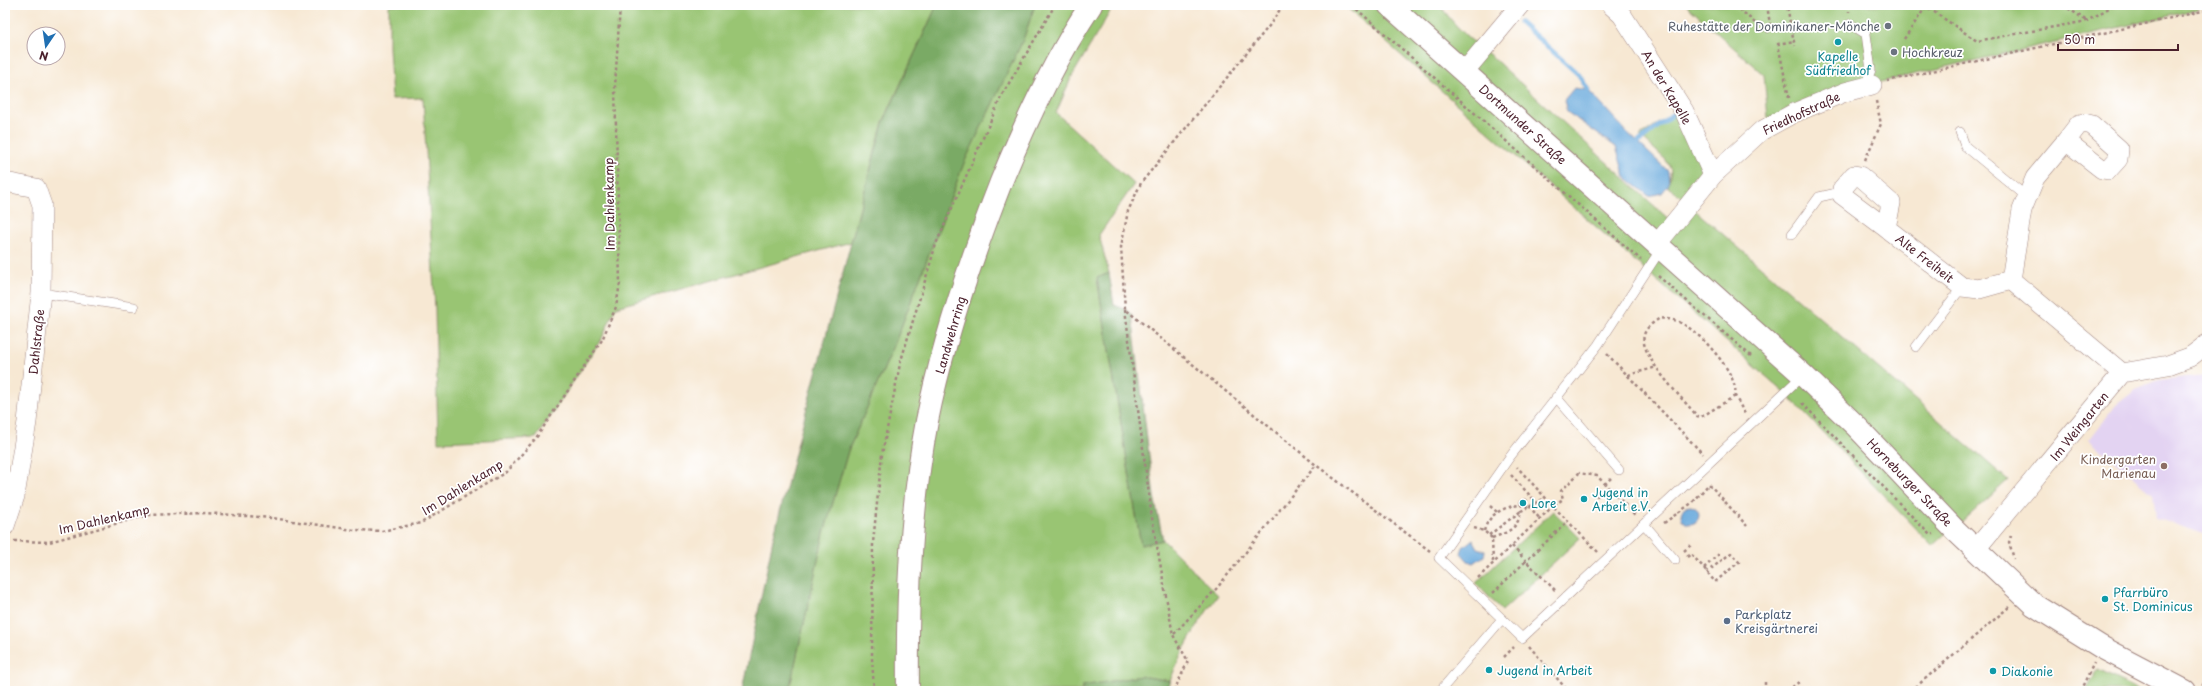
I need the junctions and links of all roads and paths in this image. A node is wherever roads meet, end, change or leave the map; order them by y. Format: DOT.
graph roads {
  1 [pos="620,5"];
  2 [pos="1091,5"];
  3 [pos="1284,5"];
  4 [pos="1389,5"];
  5 [pos="1520,5"];
  6 [pos="1611,5"];
  7 [pos="1735,5"];
  8 [pos="1767,5"];
  9 [pos="1787,5"];
  10 [pos="1926,5"];
  11 [pos="2063,5"];
  12 [pos="2114,5"];
  13 [pos="2066,6"];
  14 [pos="2207,10"];
  15 [pos="2087,21"];
  16 [pos="1850,24"];
  17 [pos="1792,28"];
  18 [pos="1771,31"];
  19 [pos="1904,39"];
  20 [pos="1794,41"];
  21 [pos="1795,46"];
  22 [pos="1464,72"];
  23 [pos="1868,86"];
  24 [pos="1794,113"];
  25 [pos="1960,132"];
  26 [pos="2066,141"];
  27 [pos="1713,175"];
  28 [pos="1858,175"];
  29 [pos="5,182"];
  30 [pos="1841,192"];
  31 [pos="2027,197"];
  32 [pos="1886,228"];
  33 [pos="1792,234"];
  34 [pos="1660,245"];
  35 [pos="2011,280"];
  36 [pos="1962,287"];
  37 [pos="41,293"];
  38 [pos="134,307"];
  39 [pos="1125,309"];
  40 [pos="2207,344"];
  41 [pos="1598,345"];
  42 [pos="1916,347"];
  43 [pos="1657,368"];
  44 [pos="2122,374"];
  45 [pos="1628,375"];
  46 [pos="1804,375"];
  47 [pos="1556,396"];
  48 [pos="1735,396"];
  49 [pos="1751,424"];
  50 [pos="1509,458"];
  51 [pos="1711,462"];
  52 [pos="1316,465"];
  53 [pos="1518,469"];
  54 [pos="1619,470"];
  55 [pos="1605,484"];
  56 [pos="1596,496"];
  57 [pos="1545,498"];
  58 [pos="1536,502"];
  59 [pos="1624,503"];
  60 [pos="1520,505"];
  61 [pos="1527,506"];
  62 [pos="1553,506"];
  63 [pos="1521,511"];
  64 [pos="1540,519"];
  65 [pos="1568,521"];
  66 [pos="1644,524"];
  67 [pos="1462,525"];
  68 [pos="1660,525"];
  69 [pos="1747,526"];
  70 [pos="2013,530"];
  71 [pos="1484,531"];
  72 [pos="9,533"];
  73 [pos="1633,534"];
  74 [pos="1489,535"];
  75 [pos="1492,538"];
  76 [pos="1512,546"];
  77 [pos="1976,549"];
  78 [pos="1719,554"];
  79 [pos="1439,558"];
  80 [pos="1685,558"];
  81 [pos="1606,559"];
  82 [pos="1675,560"];
  83 [pos="1526,561"];
  84 [pos="1493,564"];
  85 [pos="2016,566"];
  86 [pos="1704,568"];
  87 [pos="1706,572"];
  88 [pos="1469,587"];
  89 [pos="2023,596"];
  90 [pos="1563,599"];
  91 [pos="1484,601"];
  92 [pos="1502,619"];
  93 [pos="1173,635"];
  94 [pos="1522,638"];
  95 [pos="2101,647"];
  96 [pos="1765,680"];
  97 [pos="1799,682"];
  98 [pos="2190,686"];
  99 [pos="2207,687"];
  100 [pos="1444,689"];
  101 [pos="908,691"];
  102 [pos="1174,691"];
  103 [pos="1568,691"];
  104 [pos="1765,691"];
  105 [pos="1787,691"];
  106 [pos="1911,691"];
  107 [pos="2080,691"];
  1 -- 72 [label="path, Im Dahlenkamp"];
  2 -- 101 [label="street, Landwehrring"];
  3 -- 39 [label="path"];
  4 -- 22 [label="street, Dortmunder Straße"];
  5 -- 22 [label="street"];
  6 -- 27 [label="street, An der Kapelle"];
  7 -- 18 [label="path"];
  8 -- 18 [label="path"];
  9 -- 17 [label="path"];
  10 -- 15 [label="path"];
  10 -- 19 [label="path"];
  11 -- 13 [label="path"];
  12 -- 15 [label="path"];
  13 -- 15 [label="path"];
  14 -- 23 [label="path"];
  16 -- 23 [label="lane"];
  17 -- 18 [label="path"];
  17 -- 20 [label="path"];
  20 -- 21 [label="path"];
  20 -- 24 [label="path"];
  22 -- 34 [label="street, Dortmunder Straße"];
  23 -- 24 [label="street, Friedhofstraße"];
  23 -- 28 [label="path"];
  24 -- 27 [label="street, Friedhofstraße"];
  25 -- 31 [label="lane"];
  26 -- 31 [label="street"];
  27 -- 34 [label="street, Friedhofstraße"];
  28 -- 30 [label="street"];
  28 -- 32 [label="street, Alte Freiheit"];
  29 -- 37 [label="street, Dahlstraße"];
  30 -- 32 [label="street, Alte Freiheit"];
  30 -- 33 [label="lane"];
  31 -- 35 [label="street"];
  32 -- 36 [label="street, Alte Freiheit"];
  34 -- 41 [label="lane"];
  34 -- 46 [label="street, Horneburger Straße"];
  35 -- 36 [label="street, Alte Freiheit"];
  35 -- 44 [label="street"];
  36 -- 42 [label="lane"];
  37 -- 38 [label="lane"];
  37 -- 72 [label="street, Dahlstraße"];
  39 -- 52 [label="path"];
  39 -- 93 [label="path"];
  40 -- 44 [label="street"];
  41 -- 45 [label="path"];
  41 -- 47 [label="lane"];
  43 -- 45 [label="path"];
  43 -- 48 [label="path"];
  43 -- 48 [label="path"];
  44 -- 77 [label="street, Im Weingarten"];
  45 -- 51 [label="path"];
  46 -- 49 [label="lane"];
  46 -- 77 [label="street, Horneburger Straße"];
  47 -- 50 [label="lane"];
  47 -- 54 [label="lane"];
  48 -- 49 [label="path"];
  49 -- 51 [label="lane"];
  50 -- 53 [label="path"];
  50 -- 67 [label="lane"];
  51 -- 66 [label="lane"];
  52 -- 79 [label="path"];
  52 -- 93 [label="path"];
  53 -- 57 [label="path"];
  53 -- 58 [label="path"];
  54 -- 55 [label="path"];
  55 -- 59 [label="path"];
  55 -- 62 [label="path"];
  56 -- 59 [label="path"];
  57 -- 58 [label="path"];
  57 -- 62 [label="path"];
  58 -- 61 [label="path"];
  59 -- 73 [label="path"];
  60 -- 61 [label="path"];
  60 -- 61 [label="path"];
  60 -- 71 [label="path"];
  61 -- 63 [label="path"];
  61 -- 64 [label="path"];
  62 -- 64 [label="path"];
  62 -- 65 [label="path"];
  63 -- 74 [label="path"];
  63 -- 75 [label="path"];
  64 -- 76 [label="path"];
  65 -- 81 [label="path"];
  65 -- 83 [label="path"];
  66 -- 73 [label="lane"];
  66 -- 82 [label="lane"];
  67 -- 71 [label="path"];
  67 -- 79 [label="lane"];
  68 -- 69 [label="path"];
  70 -- 85 [label="path"];
  71 -- 74 [label="path"];
  73 -- 81 [label="lane"];
  74 -- 75 [label="path"];
  75 -- 84 [label="path"];
  76 -- 83 [label="path"];
  76 -- 84 [label="path"];
  77 -- 89 [label="street, Horneburger Straße"];
  78 -- 86 [label="path"];
  79 -- 88 [label="lane"];
  80 -- 86 [label="path"];
  81 -- 90 [label="lane"];
  83 -- 90 [label="path"];
  83 -- 91 [label="path"];
  84 -- 88 [label="path"];
  86 -- 87 [label="path"];
  87 -- 87 [label="path"];
  88 -- 91 [label="lane"];
  89 -- 95 [label="street, Horneburger Straße"];
  89 -- 106 [label="path"];
  90 -- 94 [label="lane"];
  91 -- 92 [label="lane"];
  92 -- 94 [label="lane"];
  92 -- 100 [label="lane"];
  93 -- 102 [label="path"];
  94 -- 103 [label="path"];
  95 -- 98 [label="street, Horneburger Straße"];
  95 -- 107 [label="path"];
  96 -- 104 [label="path"];
  97 -- 105 [label="path"];
  98 -- 99 [label="path"];
}
